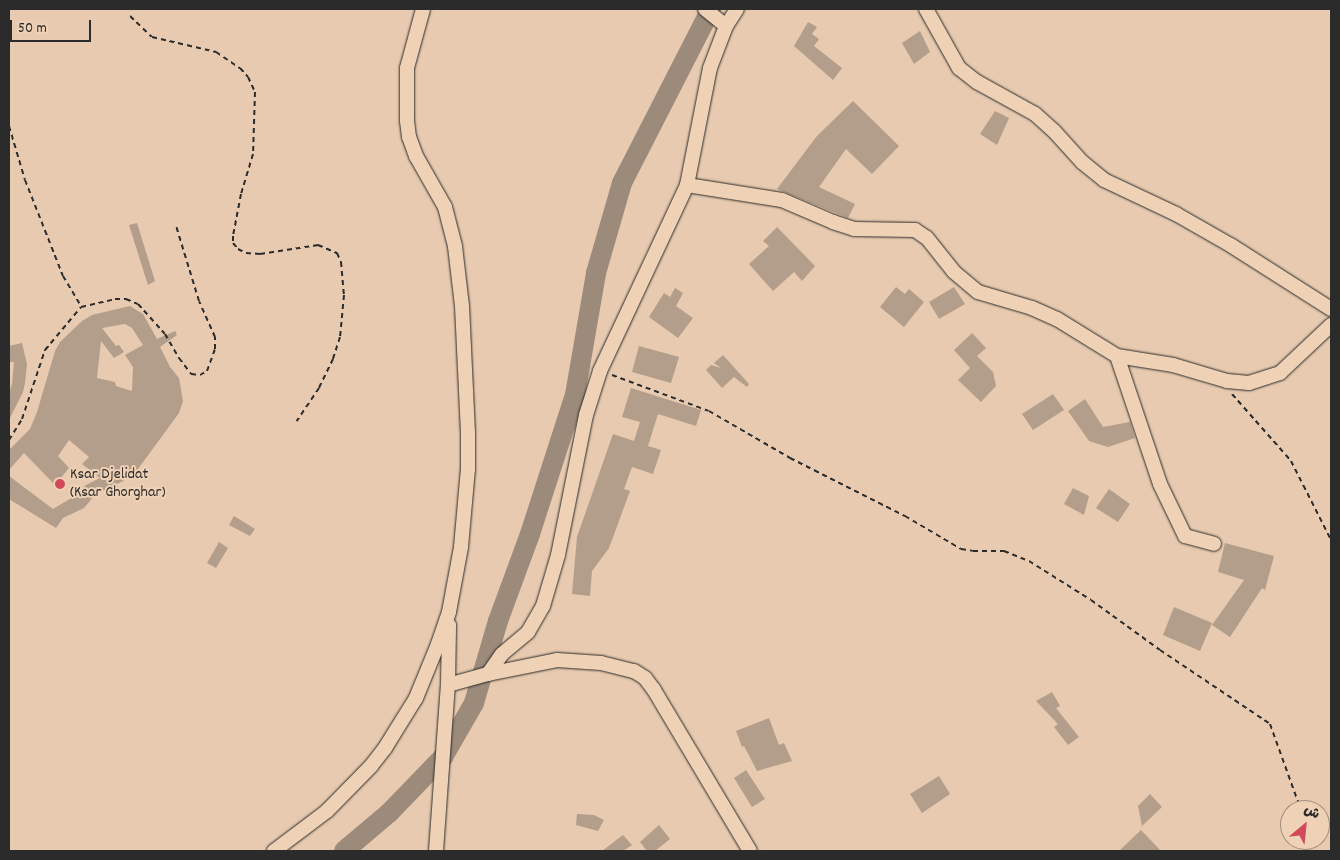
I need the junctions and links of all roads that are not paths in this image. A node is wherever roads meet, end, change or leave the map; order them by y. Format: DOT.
graph roads {
  1 [pos="423,9"];
  2 [pos="705,9"];
  3 [pos="737,9"];
  4 [pos="926,9"];
  5 [pos="726,26"];
  6 [pos="687,185"];
  7 [pos="1331,310"];
  8 [pos="1331,325"];
  9 [pos="1117,356"];
  10 [pos="1214,544"];
  11 [pos="449,612"];
  12 [pos="488,674"];
  13 [pos="448,685"];
  14 [pos="274,851"];
  15 [pos="436,851"];
  16 [pos="750,851"];
  1 -- 11 [label="street"];
  2 -- 5 [label="street"];
  3 -- 5 [label="street"];
  4 -- 7 [label="street"];
  5 -- 6 [label="street"];
  6 -- 9 [label="street"];
  6 -- 12 [label="street"];
  8 -- 9 [label="street"];
  9 -- 10 [label="street"];
  11 -- 13 [label="street"];
  11 -- 14 [label="street"];
  12 -- 13 [label="street"];
  12 -- 16 [label="street"];
  13 -- 15 [label="street"];
}
